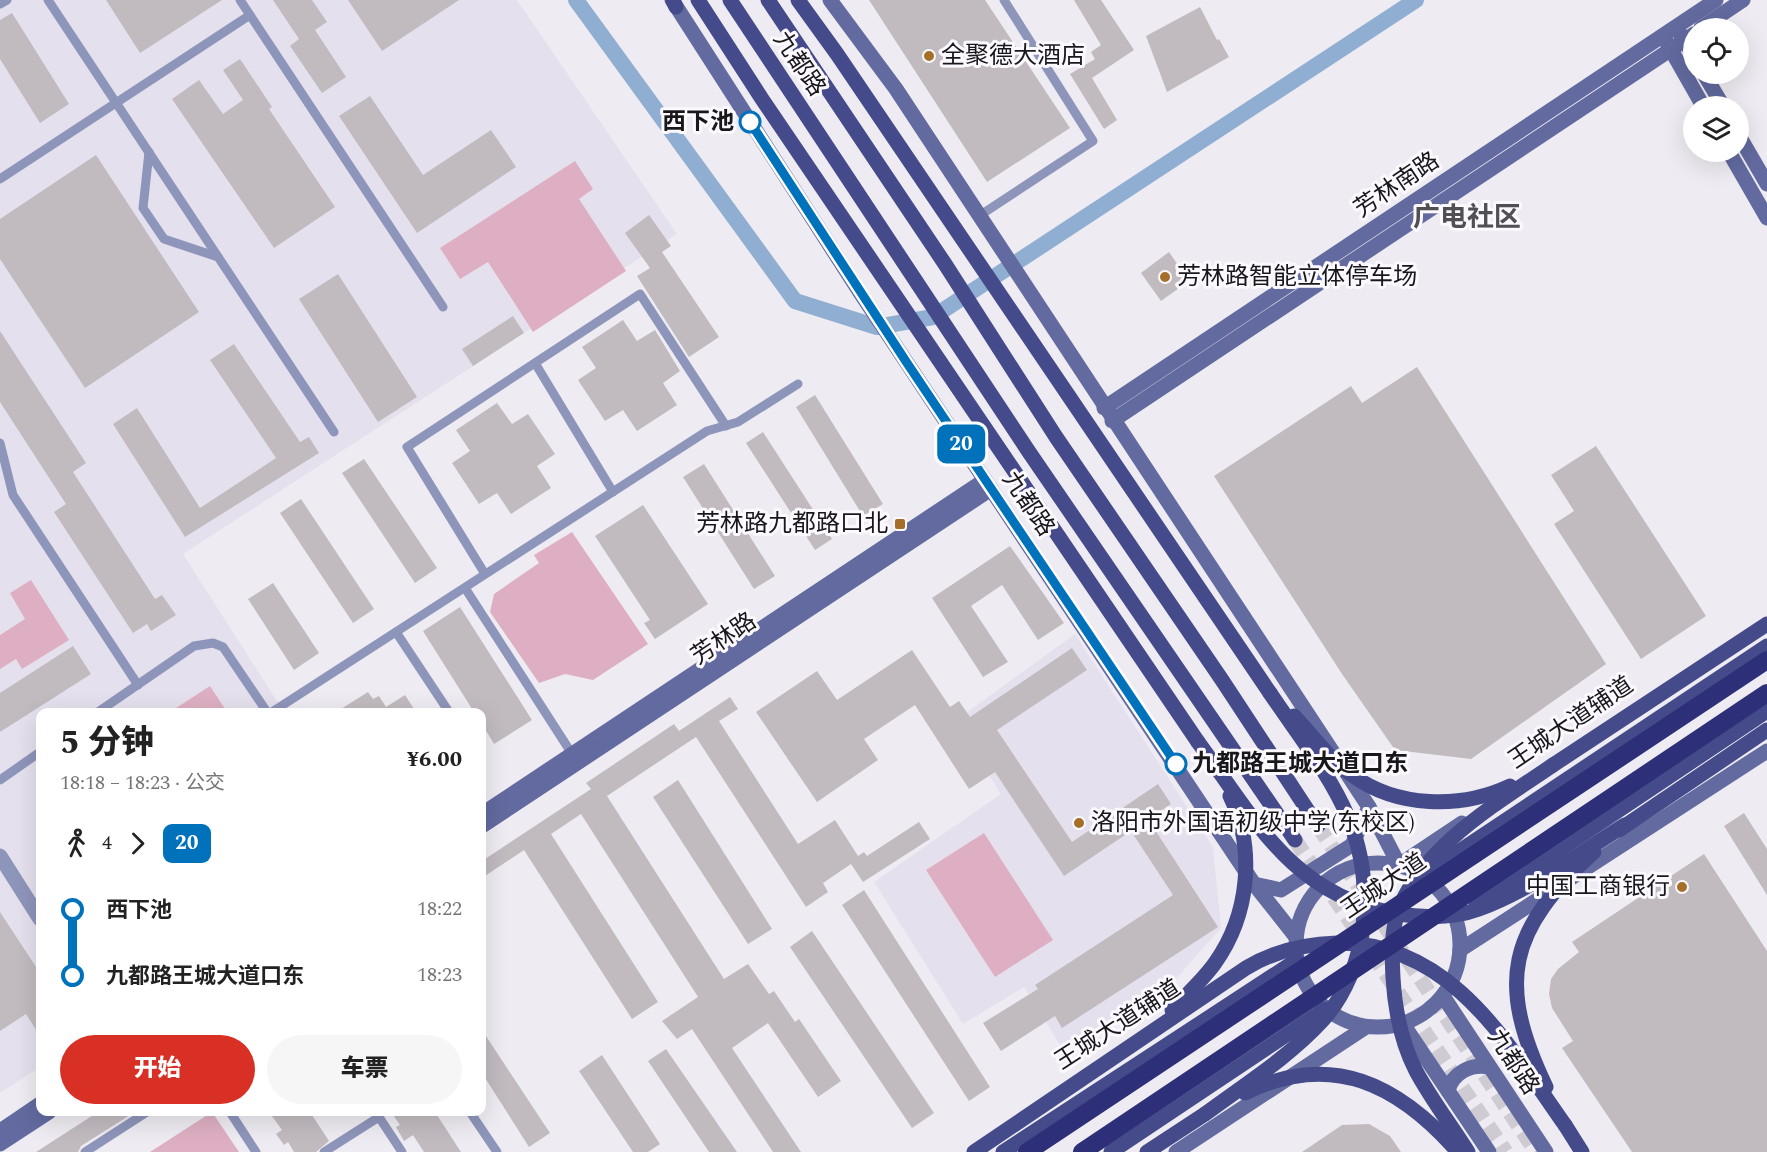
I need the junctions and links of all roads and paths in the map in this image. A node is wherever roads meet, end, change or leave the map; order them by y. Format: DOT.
graph roads {
  1 [pos="7,0"];
  2 [pos="48,0"];
  3 [pos="240,0"];
  4 [pos="698,0"];
  5 [pos="730,0"];
  6 [pos="768,0"];
  7 [pos="798,0"];
  8 [pos="830,0"];
  9 [pos="1004,0"];
  10 [pos="1716,0"];
  11 [pos="1743,0"];
  12 [pos="674,2"];
  13 [pos="0,4"];
  14 [pos="250,15"];
  15 [pos="1699,18"];
  16 [pos="1716,18"];
  17 [pos="1683,34"];
  18 [pos="1666,42"];
  19 [pos="1697,96"];
  20 [pos="117,103"];
  21 [pos="149,152"];
  22 [pos="1749,153"];
  23 [pos="1735,162"];
  24 [pos="0,179"];
  25 [pos="1767,184"];
  26 [pos="979,216"];
  27 [pos="1767,218"];
  28 [pos="218,257"];
  29 [pos="443,307"];
  30 [pos="535,363"];
  31 [pos="798,384"];
  32 [pos="1104,408"];
  33 [pos="1112,421"];
  34 [pos="726,426"];
  35 [pos="334,432"];
  36 [pos="0,443"];
  37 [pos="988,485"];
  38 [pos="613,492"];
  39 [pos="485,574"];
  40 [pos="465,588"];
  41 [pos="1767,618"];
  42 [pos="1767,624"];
  43 [pos="396,632"];
  44 [pos="1767,646"];
  45 [pos="1767,660"];
  46 [pos="138,685"];
  47 [pos="1270,693"];
  48 [pos="1767,693"];
  49 [pos="104,708"];
  50 [pos="267,708"];
  51 [pos="276,708"];
  52 [pos="446,708"];
  53 [pos="1767,711"];
  54 [pos="1767,730"];
  55 [pos="1198,742"];
  56 [pos="1767,751"];
  57 [pos="36,755"];
  58 [pos="575,758"];
  59 [pos="1553,765"];
  60 [pos="0,780"];
  61 [pos="1369,807"];
  62 [pos="486,812"];
  63 [pos="486,823"];
  64 [pos="1625,825"];
  65 [pos="1318,826"];
  66 [pos="1295,840"];
  67 [pos="0,856"];
  68 [pos="1399,865"];
  69 [pos="1422,876"];
  70 [pos="1254,884"];
  71 [pos="36,913"];
  72 [pos="1456,920"];
  73 [pos="1296,937"];
  74 [pos="1460,950"];
  75 [pos="1297,960"];
  76 [pos="1443,996"];
  77 [pos="1325,1009"];
  78 [pos="1403,1024"];
  79 [pos="1366,1027"];
  80 [pos="1178,1038"];
  81 [pos="1140,1040"];
  82 [pos="1489,1067"];
  83 [pos="1085,1072"];
  84 [pos="1448,1091"];
  85 [pos="36,1107"];
  86 [pos="1205,1114"];
  87 [pos="43,1116"];
  88 [pos="141,1116"];
  89 [pos="233,1116"];
  90 [pos="374,1116"];
  91 [pos="378,1116"];
  92 [pos="473,1116"];
  93 [pos="1564,1125"];
  94 [pos="0,1131"];
  95 [pos="0,1144"];
  96 [pos="85,1152"];
  97 [pos="256,1152"];
  98 [pos="324,1152"];
  99 [pos="402,1152"];
  100 [pos="497,1152"];
  101 [pos="964,1152"];
  102 [pos="974,1152"];
  103 [pos="1003,1152"];
  104 [pos="1027,1152"];
  105 [pos="1082,1152"];
  106 [pos="1111,1152"];
  107 [pos="1147,1152"];
  108 [pos="1176,1152"];
  109 [pos="1458,1152"];
  110 [pos="1468,1152"];
  111 [pos="1489,1152"];
  112 [pos="1546,1152"];
  113 [pos="1582,1152"];
  1 -- 13 [label="lane"];
  2 -- 20 [label="lane"];
  3 -- 14 [label="lane"];
  4 -- 55 [label="main road"];
  5 -- 66 [label="main road, 九都路"];
  6 -- 65 [label="main road, 九都路"];
  7 -- 47 [label="main road"];
  8 -- 26 [label="main road"];
  9 -- 26 [label="lane"];
  10 -- 15 [label="main road, 芳林南路"];
  11 -- 16 [label="main road"];
  12 -- 37 [label="main road, 九都路"];
  14 -- 20 [label="lane"];
  14 -- 29 [label="lane"];
  17 -- 18 [label="main road, 芳林南路"];
  18 -- 19 [label="main road"];
  18 -- 32 [label="main road, 芳林南路"];
  18 -- 33 [label="main road, 芳林南路"];
  20 -- 21 [label="lane"];
  20 -- 24 [label="lane"];
  21 -- 28 [label="lane"];
  21 -- 28 [label="lane"];
  22 -- 25 [label="main road"];
  23 -- 27 [label="main road"];
  26 -- 32 [label="main road"];
  28 -- 35 [label="lane"];
  30 -- 34 [label="lane"];
  30 -- 38 [label="lane"];
  30 -- 39 [label="lane"];
  31 -- 34 [label="lane"];
  32 -- 33 [label="main road"];
  33 -- 61 [label="main road"];
  34 -- 38 [label="lane"];
  36 -- 46 [label="lane"];
  37 -- 58 [label="main road, 芳林路"];
  37 -- 70 [label="main road, 九都路"];
  38 -- 39 [label="lane"];
  39 -- 40 [label="lane"];
  40 -- 43 [label="lane"];
  40 -- 58 [label="lane"];
  41 -- 68 [label="main road, 王城大道辅道"];
  42 -- 59 [label="main road"];
  43 -- 51 [label="lane"];
  43 -- 52 [label="lane"];
  44 -- 69 [label="main road, 王城大道"];
  45 -- 104 [label="highway, 王城大道, bridge"];
  46 -- 49 [label="lane"];
  46 -- 50 [label="lane"];
  47 -- 59 [label="main road, bridge"];
  47 -- 86 [label="main road, bridge"];
  48 -- 105 [label="highway, bridge"];
  53 -- 72 [label="main road"];
  54 -- 64 [label="main road, bridge"];
  55 -- 64 [label="main road, bridge"];
  55 -- 81 [label="main road, bridge"];
  56 -- 74 [label="main road"];
  57 -- 60 [label="lane"];
  58 -- 62 [label="main road, 芳林路"];
  58 -- 63 [label="main road, 芳林路"];
  59 -- 110 [label="main road, bridge"];
  61 -- 68 [label="main road"];
  61 -- 70 [label="main road"];
  64 -- 93 [label="main road, bridge"];
  67 -- 71 [label="street"];
  68 -- 69 [label="main road"];
  68 -- 73 [label="main road"];
  69 -- 72 [label="main road"];
  70 -- 73 [label="main road, 九都路"];
  72 -- 74 [label="main road"];
  73 -- 75 [label="main road"];
  73 -- 83 [label="main road, 王城大道辅道"];
  74 -- 76 [label="main road"];
  75 -- 77 [label="main road"];
  75 -- 80 [label="main road"];
  76 -- 78 [label="main road"];
  76 -- 82 [label="main road, 九都路"];
  77 -- 79 [label="main road"];
  77 -- 106 [label="main road"];
  78 -- 79 [label="main road"];
  78 -- 84 [label="main road"];
  79 -- 108 [label="main road"];
  80 -- 83 [label="main road"];
  80 -- 103 [label="main road"];
  81 -- 93 [label="main road, bridge"];
  81 -- 102 [label="main road, bridge"];
  82 -- 84 [label="main road"];
  82 -- 112 [label="main road, 九都路"];
  83 -- 101 [label="main road, 王城大道辅道"];
  84 -- 111 [label="main road"];
  85 -- 94 [label="main road"];
  86 -- 107 [label="main road"];
  86 -- 109 [label="main road, bridge"];
  87 -- 95 [label="main road"];
  88 -- 96 [label="lane"];
  89 -- 97 [label="lane"];
  90 -- 98 [label="lane"];
  91 -- 99 [label="lane"];
  92 -- 100 [label="lane"];
  93 -- 113 [label="main road"];
}
